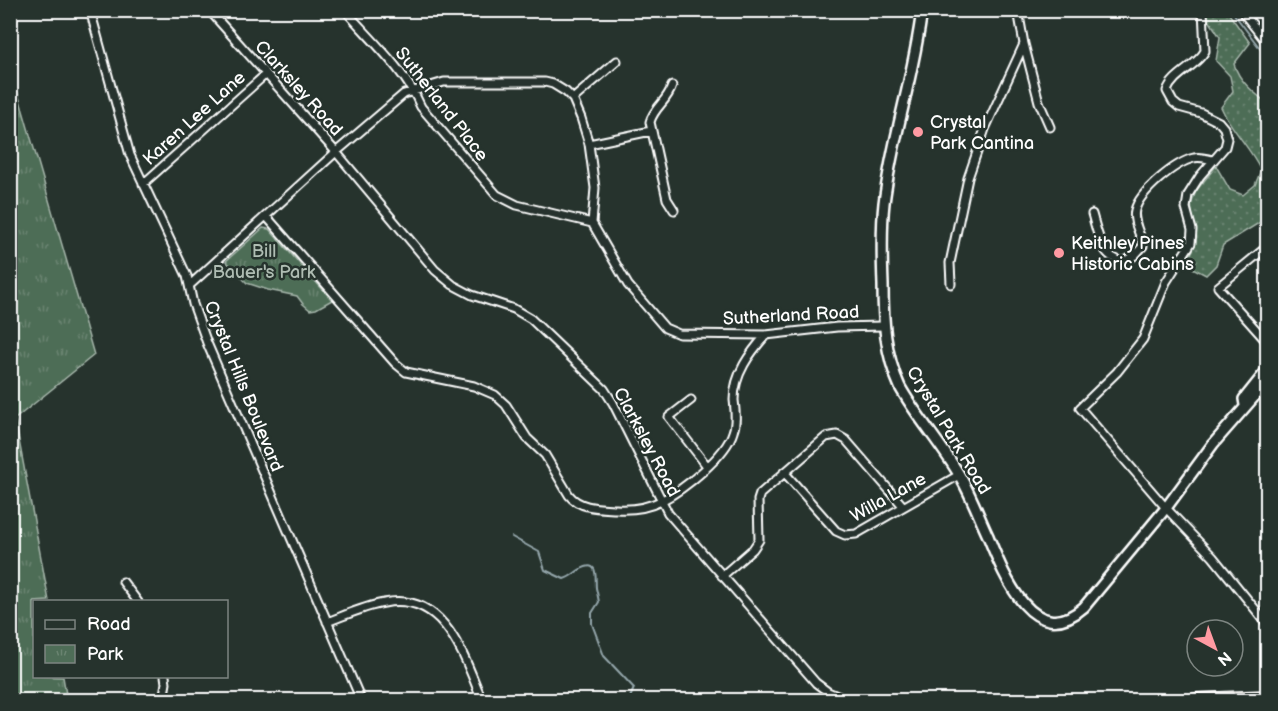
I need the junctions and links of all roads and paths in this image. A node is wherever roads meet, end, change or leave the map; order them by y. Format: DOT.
graph roads {
  1 [pos="90,10"];
  2 [pos="209,10"];
  3 [pos="345,10"];
  4 [pos="922,10"];
  5 [pos="1018,10"];
  6 [pos="1203,10"];
  7 [pos="1241,10"];
  8 [pos="1024,44"];
  9 [pos="1268,44"];
  10 [pos="617,61"];
  11 [pos="266,74"];
  12 [pos="672,86"];
  13 [pos="414,92"];
  14 [pos="573,99"];
  15 [pos="1050,127"];
  16 [pos="651,131"];
  17 [pos="589,144"];
  18 [pos="336,152"];
  19 [pos="1213,160"];
  20 [pos="143,184"];
  21 [pos="674,210"];
  22 [pos="1092,214"];
  23 [pos="266,216"];
  24 [pos="592,223"];
  25 [pos="1268,246"];
  26 [pos="951,284"];
  27 [pos="190,285"];
  28 [pos="883,326"];
  29 [pos="766,335"];
  30 [pos="1268,343"];
  31 [pos="1268,369"];
  32 [pos="1268,381"];
  33 [pos="691,400"];
  34 [pos="1245,405"];
  35 [pos="707,466"];
  36 [pos="784,472"];
  37 [pos="959,475"];
  38 [pos="660,501"];
  39 [pos="903,506"];
  40 [pos="1166,508"];
  41 [pos="722,576"];
  42 [pos="123,582"];
  43 [pos="136,600"];
  44 [pos="327,622"];
  45 [pos="1268,625"];
  46 [pos="165,678"];
  47 [pos="1268,697"];
  48 [pos="163,700"];
  49 [pos="361,700"];
  50 [pos="482,700"];
  51 [pos="847,700"];
  52 [pos="1196,700"];
  1 -- 20 [label="street, Crystal Hills Boulevard"];
  2 -- 11 [label="street, Clarksley Road"];
  3 -- 13 [label="street, Sutherland Place"];
  4 -- 28 [label="street, Crystal Park Road"];
  5 -- 8 [label="street"];
  6 -- 19 [label="street"];
  7 -- 9 [label="street"];
  8 -- 15 [label="street"];
  8 -- 26 [label="street"];
  10 -- 14 [label="street"];
  11 -- 18 [label="street, Clarksley Road"];
  11 -- 20 [label="street, Karen Lee Lane"];
  12 -- 16 [label="street"];
  13 -- 14 [label="street"];
  13 -- 18 [label="street"];
  13 -- 24 [label="street, Sutherland Place"];
  14 -- 17 [label="street"];
  16 -- 17 [label="street"];
  16 -- 21 [label="street"];
  17 -- 24 [label="street"];
  18 -- 23 [label="street"];
  18 -- 38 [label="street, Clarksley Road"];
  19 -- 22 [label="street"];
  19 -- 40 [label="street"];
  20 -- 27 [label="street, Crystal Hills Boulevard"];
  23 -- 27 [label="street"];
  23 -- 38 [label="street"];
  24 -- 29 [label="street, Sutherland Road"];
  25 -- 30 [label="street"];
  27 -- 44 [label="street, Crystal Hills Boulevard"];
  28 -- 29 [label="street, Sutherland Road"];
  28 -- 37 [label="street, Crystal Park Road"];
  29 -- 35 [label="street"];
  31 -- 34 [label="street, Crystal Park Road"];
  32 -- 34 [label="street, Crystal Park Road"];
  33 -- 35 [label="street"];
  34 -- 40 [label="street, Crystal Park Road"];
  35 -- 38 [label="street"];
  36 -- 39 [label="street, Willa Lane"];
  36 -- 39 [label="street"];
  36 -- 41 [label="street"];
  37 -- 39 [label="street, Willa Lane"];
  37 -- 40 [label="street, Crystal Park Road"];
  38 -- 41 [label="street, Clarksley Road"];
  40 -- 45 [label="street"];
  41 -- 51 [label="street, Clarksley Road"];
  42 -- 43 [label="street"];
  44 -- 49 [label="street, Crystal Hills Boulevard"];
  44 -- 50 [label="street"];
  46 -- 48 [label="street"];
  47 -- 52 [label="highway"];
}
